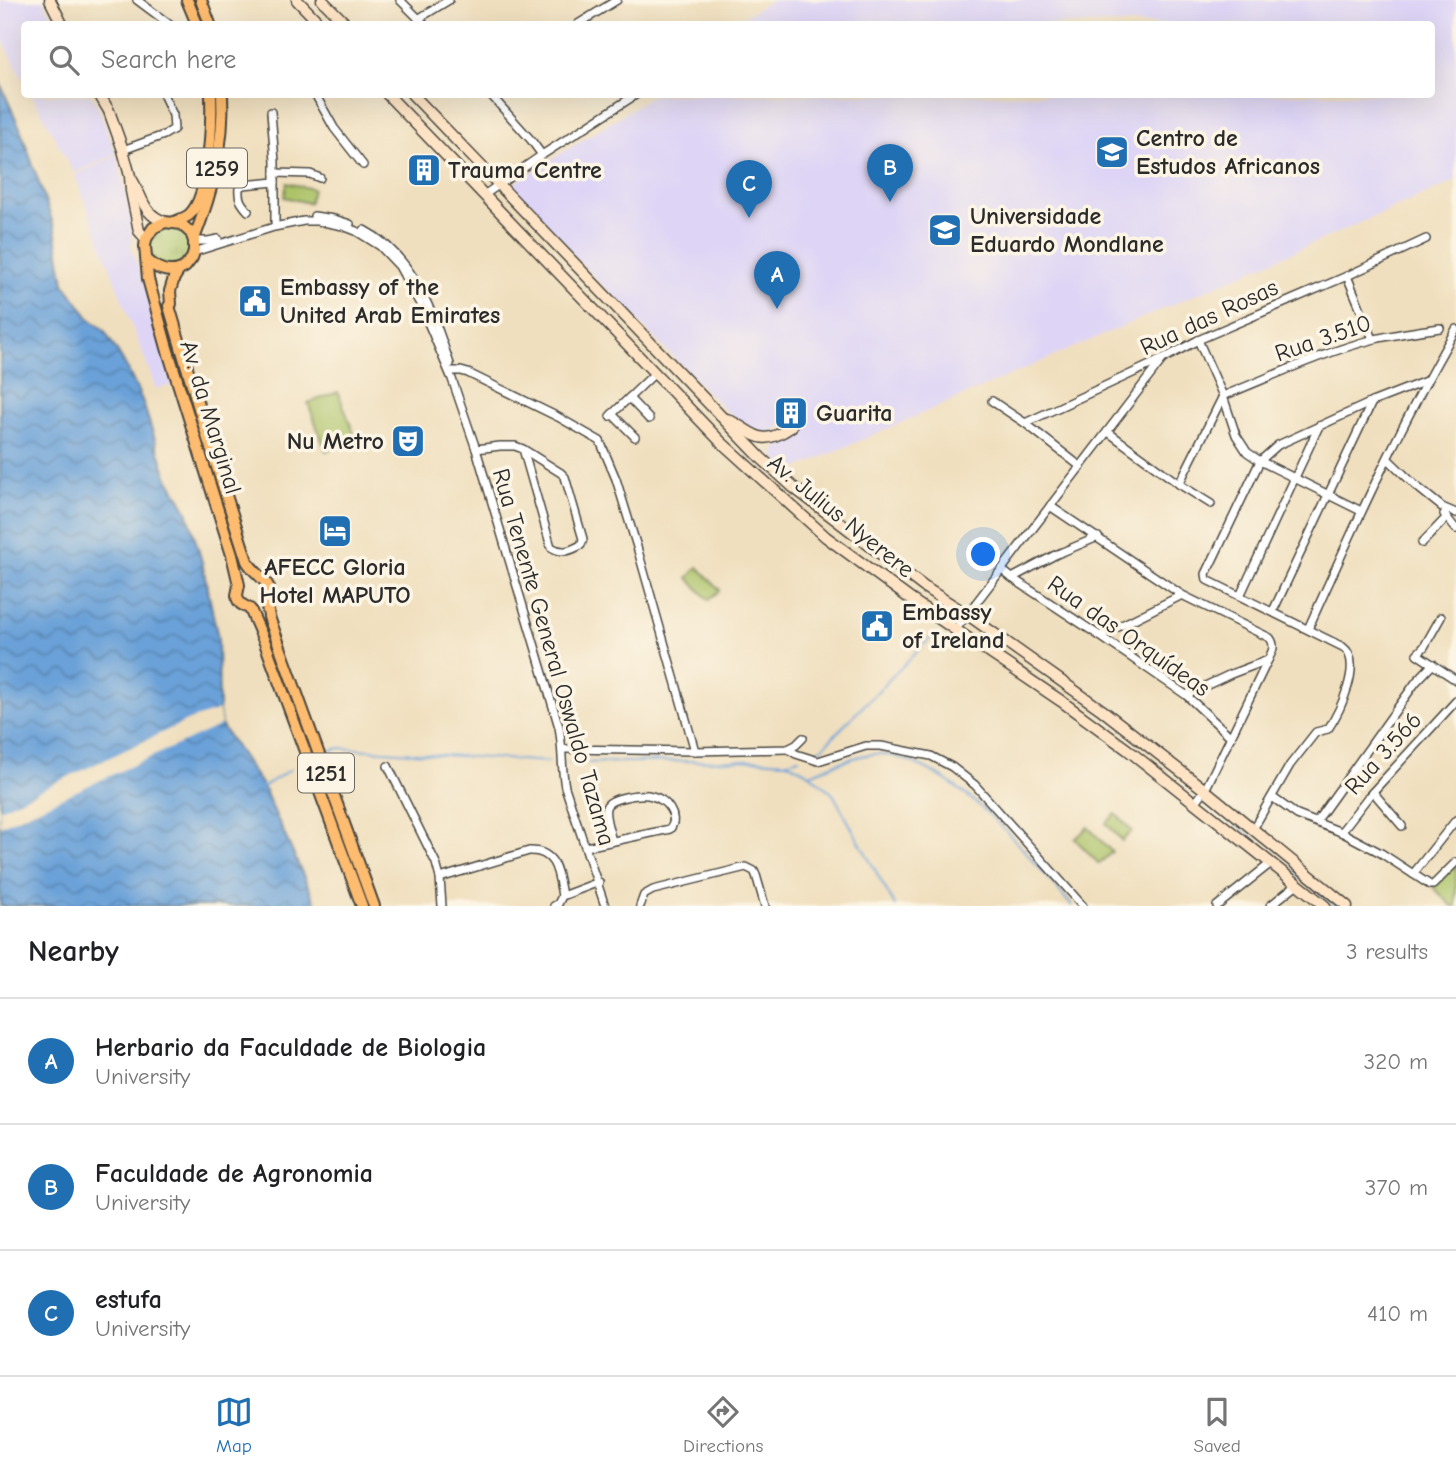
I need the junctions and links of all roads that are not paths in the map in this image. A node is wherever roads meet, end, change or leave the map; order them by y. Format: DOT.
graph roads {
  1 [pos="50,0"];
  2 [pos="137,0"];
  3 [pos="187,0"];
  4 [pos="201,0"];
  5 [pos="297,0"];
  6 [pos="322,0"];
  7 [pos="400,0"];
  8 [pos="449,0"];
  9 [pos="617,0"];
  10 [pos="60,21"];
  11 [pos="165,21"];
  12 [pos="196,21"];
  13 [pos="209,21"];
  14 [pos="317,21"];
  15 [pos="342,21"];
  16 [pos="420,21"];
  17 [pos="422,21"];
  18 [pos="583,21"];
  19 [pos="101,98"];
  20 [pos="165,98"];
  21 [pos="211,98"];
  22 [pos="222,98"];
  23 [pos="317,98"];
  24 [pos="391,98"];
  25 [pos="416,98"];
  26 [pos="494,98"];
  27 [pos="631,98"];
  28 [pos="271,112"];
  29 [pos="122,150"];
  30 [pos="542,155"];
  31 [pos="363,164"];
  32 [pos="275,173"];
  33 [pos="130,176"];
  34 [pos="320,178"];
  35 [pos="275,182"];
  36 [pos="499,184"];
  37 [pos="484,195"];
  38 [pos="248,211"];
  39 [pos="170,222"];
  40 [pos="275,222"];
  41 [pos="146,239"];
  42 [pos="1426,239"];
  43 [pos="194,244"];
  44 [pos="147,260"];
  45 [pos="179,270"];
  46 [pos="1347,276"];
  47 [pos="1440,328"];
  48 [pos="1456,329"];
  49 [pos="1198,340"];
  50 [pos="1373,340"];
  51 [pos="1163,359"];
  52 [pos="654,374"];
  53 [pos="452,375"];
  54 [pos="1426,381"];
  55 [pos="1223,396"];
  56 [pos="629,398"];
  57 [pos="992,401"];
  58 [pos="1372,402"];
  59 [pos="720,416"];
  60 [pos="649,419"];
  61 [pos="1025,423"];
  62 [pos="1320,425"];
  63 [pos="791,427"];
  64 [pos="1108,432"];
  65 [pos="635,437"];
  66 [pos="476,449"];
  67 [pos="523,449"];
  68 [pos="1388,458"];
  69 [pos="1260,461"];
  70 [pos="1081,467"];
  71 [pos="1295,478"];
  72 [pos="1179,484"];
  73 [pos="1328,495"];
  74 [pos="1211,505"];
  75 [pos="1050,506"];
  76 [pos="1442,507"];
  77 [pos="1361,511"];
  78 [pos="1456,513"];
  79 [pos="1446,518"];
  80 [pos="1456,529"];
  81 [pos="1098,537"];
  82 [pos="1422,542"];
  83 [pos="1002,570"];
  84 [pos="1012,578"];
  85 [pos="263,580"];
  86 [pos="239,585"];
  87 [pos="1182,594"];
  88 [pos="1240,596"];
  89 [pos="267,603"];
  90 [pos="250,609"];
  91 [pos="1273,611"];
  92 [pos="968,615"];
  93 [pos="1441,617"];
  94 [pos="956,629"];
  95 [pos="1308,629"];
  96 [pos="1100,636"];
  97 [pos="1268,660"];
  98 [pos="1433,664"];
  99 [pos="1456,680"];
  100 [pos="1186,695"];
  101 [pos="1456,701"];
  102 [pos="692,734"];
  103 [pos="1231,737"];
  104 [pos="803,738"];
  105 [pos="563,749"];
  106 [pos="788,749"];
  107 [pos="684,751"];
  108 [pos="695,751"];
  109 [pos="388,766"];
  110 [pos="1205,790"];
  111 [pos="1373,792"];
  112 [pos="1272,797"];
  113 [pos="1195,803"];
  114 [pos="1456,820"];
  115 [pos="1316,822"];
  116 [pos="1402,825"];
  117 [pos="1253,830"];
  118 [pos="1340,832"];
  119 [pos="612,841"];
  120 [pos="586,847"];
  121 [pos="1456,862"];
  122 [pos="1270,863"];
  123 [pos="1413,874"];
  124 [pos="440,878"];
  125 [pos="599,882"];
  126 [pos="1297,884"];
  127 [pos="562,896"];
  128 [pos="362,906"];
  129 [pos="374,906"];
  130 [pos="442,906"];
  131 [pos="554,906"];
  132 [pos="605,906"];
  133 [pos="640,906"];
  134 [pos="765,906"];
  135 [pos="1083,906"];
  136 [pos="1217,906"];
  137 [pos="1270,906"];
  138 [pos="1325,906"];
  139 [pos="1347,906"];
  1 -- 10 [label="main road"];
  2 -- 11 [label="street"];
  3 -- 12 [label="main road"];
  4 -- 13 [label="main road"];
  5 -- 14 [label="main road"];
  6 -- 15 [label="main road"];
  7 -- 16 [label="street"];
  8 -- 17 [label="street"];
  9 -- 18 [label="street"];
  19 -- 29 [label="main road, Av. da Marginal / 1251"];
  20 -- 29 [label="street"];
  21 -- 39 [label="main road"];
  22 -- 43 [label="main road, 1259"];
  23 -- 31 [label="street"];
  24 -- 37 [label="main road, Av. Julius Nyerere"];
  25 -- 36 [label="main road, Av. Julius Nyerere"];
  26 -- 30 [label="street"];
  27 -- 30 [label="street"];
  28 -- 32 [label="street"];
  29 -- 33 [label="main road, Av. da Marginal / 1251"];
  30 -- 36 [label="street"];
  32 -- 34 [label="street"];
  32 -- 35 [label="street"];
  33 -- 39 [label="main road"];
  33 -- 41 [label="main road, Av. da Marginal / 1251"];
  35 -- 38 [label="street"];
  35 -- 40 [label="street"];
  36 -- 37 [label="street"];
  36 -- 59 [label="main road, Av. Julius Nyerere"];
  37 -- 52 [label="main road, Av. Julius Nyerere"];
  39 -- 41 [label="main road"];
  39 -- 43 [label="main road"];
  40 -- 43 [label="street, Rua Tenente General Oswaldo Tazama"];
  40 -- 53 [label="street, Rua Tenente General Oswaldo Tazama"];
  41 -- 44 [label="main road, Av. da Marginal / 1251"];
  42 -- 46 [label="street, Rua das Rosas"];
  43 -- 45 [label="main road, Av. da Marginal / 1251"];
  43 -- 53 [label="street, Rua Tenente General Oswaldo Tazama"];
  44 -- 45 [label="main road"];
  44 -- 86 [label="main road, Av. da Marginal / 1251"];
  45 -- 85 [label="main road, Av. da Marginal / 1251"];
  46 -- 49 [label="street, Rua das Rosas"];
  46 -- 50 [label="street"];
  47 -- 50 [label="street, Rua 3.510"];
  48 -- 54 [label="street"];
  49 -- 51 [label="street, Rua das Rosas"];
  49 -- 55 [label="street"];
  50 -- 55 [label="street, Rua 3.510"];
  51 -- 61 [label="street, Rua das Rosas"];
  51 -- 64 [label="street"];
  52 -- 56 [label="street"];
  52 -- 94 [label="main road, Av. Julius Nyerere"];
  53 -- 66 [label="street, Rua Tenente General Oswaldo Tazama"];
  53 -- 102 [label="street"];
  54 -- 58 [label="street"];
  54 -- 68 [label="street"];
  55 -- 69 [label="street"];
  55 -- 72 [label="street"];
  56 -- 60 [label="street"];
  56 -- 65 [label="street"];
  57 -- 61 [label="street"];
  58 -- 62 [label="street"];
  58 -- 73 [label="street"];
  59 -- 63 [label="main road"];
  59 -- 92 [label="main road, Av. Julius Nyerere"];
  61 -- 70 [label="street"];
  62 -- 69 [label="street"];
  62 -- 71 [label="street"];
  64 -- 70 [label="street"];
  64 -- 72 [label="street"];
  66 -- 67 [label="street"];
  66 -- 105 [label="street, Rua Tenente General Oswaldo Tazama"];
  67 -- 67 [label="street"];
  68 -- 76 [label="street"];
  68 -- 77 [label="street"];
  69 -- 71 [label="street"];
  69 -- 88 [label="street"];
  70 -- 75 [label="street"];
  71 -- 73 [label="street"];
  71 -- 88 [label="street"];
  72 -- 74 [label="street"];
  73 -- 77 [label="street"];
  73 -- 91 [label="street"];
  75 -- 81 [label="street"];
  75 -- 83 [label="street"];
  76 -- 78 [label="street"];
  76 -- 79 [label="street"];
  77 -- 95 [label="street"];
  79 -- 80 [label="street"];
  79 -- 82 [label="street"];
  81 -- 84 [label="street"];
  81 -- 87 [label="street"];
  83 -- 84 [label="street, Rua das Orquídeas"];
  83 -- 92 [label="street"];
  84 -- 96 [label="street, Rua das Orquídeas"];
  85 -- 86 [label="main road"];
  85 -- 89 [label="main road, Av. da Marginal / 1251"];
  86 -- 90 [label="main road, Av. da Marginal / 1251"];
  87 -- 96 [label="street"];
  87 -- 97 [label="street"];
  88 -- 91 [label="street"];
  89 -- 90 [label="main road"];
  89 -- 129 [label="main road, Av. da Marginal / 1251"];
  90 -- 128 [label="main road, Av. da Marginal / 1251"];
  91 -- 95 [label="street"];
  92 -- 94 [label="street"];
  92 -- 110 [label="main road, Av. Julius Nyerere"];
  93 -- 98 [label="street"];
  94 -- 113 [label="main road, Av. Julius Nyerere"];
  95 -- 112 [label="street"];
  96 -- 100 [label="street, Rua das Orquídeas"];
  97 -- 100 [label="street"];
  97 -- 103 [label="street"];
  98 -- 99 [label="street"];
  98 -- 115 [label="street"];
  100 -- 103 [label="street, Rua das Orquídeas"];
  101 -- 111 [label="street, Rua 3.566"];
  102 -- 107 [label="street"];
  102 -- 108 [label="street"];
  103 -- 110 [label="street"];
  104 -- 106 [label="street"];
  105 -- 107 [label="street"];
  105 -- 120 [label="street, Rua Tenente General Oswaldo Tazama"];
  106 -- 108 [label="street"];
  106 -- 135 [label="street"];
  107 -- 108 [label="street"];
  109 -- 124 [label="street"];
  110 -- 113 [label="street"];
  110 -- 117 [label="main road, Av. Julius Nyerere"];
  111 -- 116 [label="street"];
  111 -- 118 [label="street, Rua 3.566"];
  112 -- 115 [label="street"];
  112 -- 117 [label="street"];
  113 -- 122 [label="main road, Av. Julius Nyerere"];
  114 -- 123 [label="street"];
  115 -- 118 [label="street"];
  117 -- 139 [label="main road, Av. Julius Nyerere"];
  118 -- 123 [label="street"];
  119 -- 119 [label="street"];
  119 -- 120 [label="street"];
  120 -- 125 [label="street, Rua Tenente General Oswaldo Tazama"];
  121 -- 123 [label="street"];
  122 -- 126 [label="main road, Av. Julius Nyerere"];
  122 -- 136 [label="street"];
  124 -- 127 [label="street"];
  124 -- 130 [label="street"];
  125 -- 127 [label="street"];
  125 -- 132 [label="street, Rua Tenente General Oswaldo Tazama"];
  126 -- 137 [label="street"];
  126 -- 138 [label="main road, Av. Julius Nyerere"];
  127 -- 131 [label="street"];
  133 -- 134 [label="street"];
}
